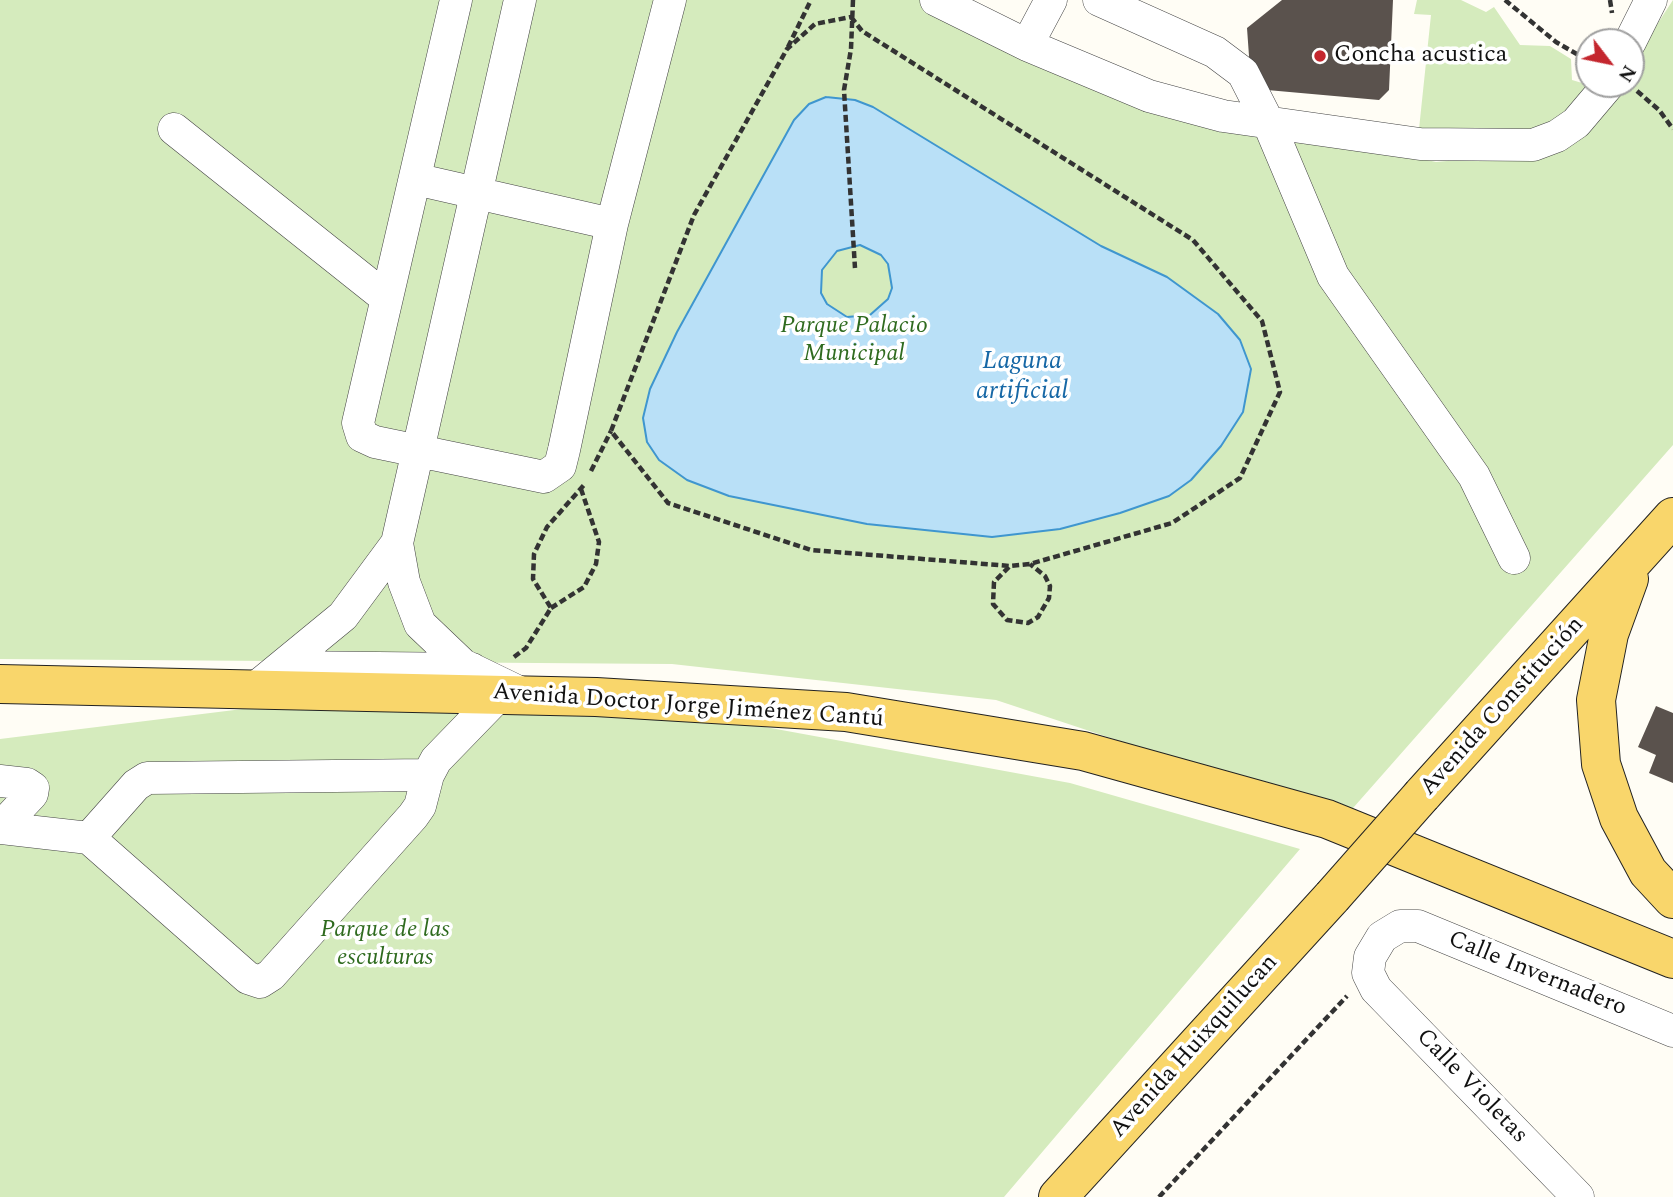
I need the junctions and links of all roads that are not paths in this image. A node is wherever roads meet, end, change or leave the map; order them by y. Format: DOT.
graph roads {
  1 [pos="456,0"];
  2 [pos="520,0"];
  3 [pos="670,0"];
  4 [pos="936,0"];
  5 [pos="1051,0"];
  6 [pos="1099,0"];
  7 [pos="1651,0"];
  8 [pos="1637,28"];
  9 [pos="1027,45"];
  10 [pos="1597,98"];
  11 [pos="1269,124"];
  12 [pos="174,129"];
  13 [pos="415,179"];
  14 [pos="477,193"];
  15 [pos="612,223"];
  16 [pos="386,298"];
  17 [pos="417,453"];
  18 [pos="1673,517"];
  19 [pos="397,543"];
  20 [pos="1514,558"];
  21 [pos="1636,560"];
  22 [pos="472,669"];
  23 [pos="268,678"];
  24 [pos="0,684"];
  25 [pos="511,684"];
  26 [pos="428,775"];
  27 [pos="0,781"];
  28 [pos="0,828"];
  29 [pos="89,838"];
  30 [pos="1332,897"];
  31 [pos="1673,899"];
  32 [pos="1400,926"];
  33 [pos="1673,959"];
  34 [pos="1673,1031"];
  35 [pos="1058,1197"];
  36 [pos="1578,1197"];
  1 -- 13 [label="street"];
  2 -- 14 [label="street"];
  3 -- 15 [label="street"];
  4 -- 9 [label="street"];
  5 -- 9 [label="street"];
  6 -- 11 [label="street"];
  7 -- 8 [label="street"];
  9 -- 11 [label="street"];
  10 -- 11 [label="street"];
  11 -- 20 [label="street"];
  12 -- 16 [label="street"];
  13 -- 14 [label="street"];
  13 -- 16 [label="street"];
  14 -- 15 [label="street"];
  14 -- 17 [label="street"];
  15 -- 17 [label="street"];
  16 -- 17 [label="street"];
  17 -- 19 [label="street"];
  18 -- 21 [label="main road, Avenida Constitución"];
  19 -- 22 [label="street"];
  19 -- 23 [label="street"];
  21 -- 30 [label="main road, Avenida Constitución, bridge"];
  21 -- 31 [label="main road"];
  22 -- 23 [label="street"];
  22 -- 25 [label="street"];
  23 -- 24 [label="main road, Avenida Doctor Jorge Jiménez Cantú"];
  23 -- 25 [label="main road, Avenida Doctor Jorge Jiménez Cantú"];
  25 -- 26 [label="street"];
  25 -- 33 [label="main road, Avenida Doctor Jorge Jiménez Cantú"];
  26 -- 29 [label="street"];
  26 -- 29 [label="street"];
  27 -- 28 [label="street"];
  28 -- 29 [label="street"];
  30 -- 35 [label="main road, Avenida Huixquilucan"];
  32 -- 34 [label="street, Calle Invernadero"];
  32 -- 36 [label="street, Calle Violetas"];
}
